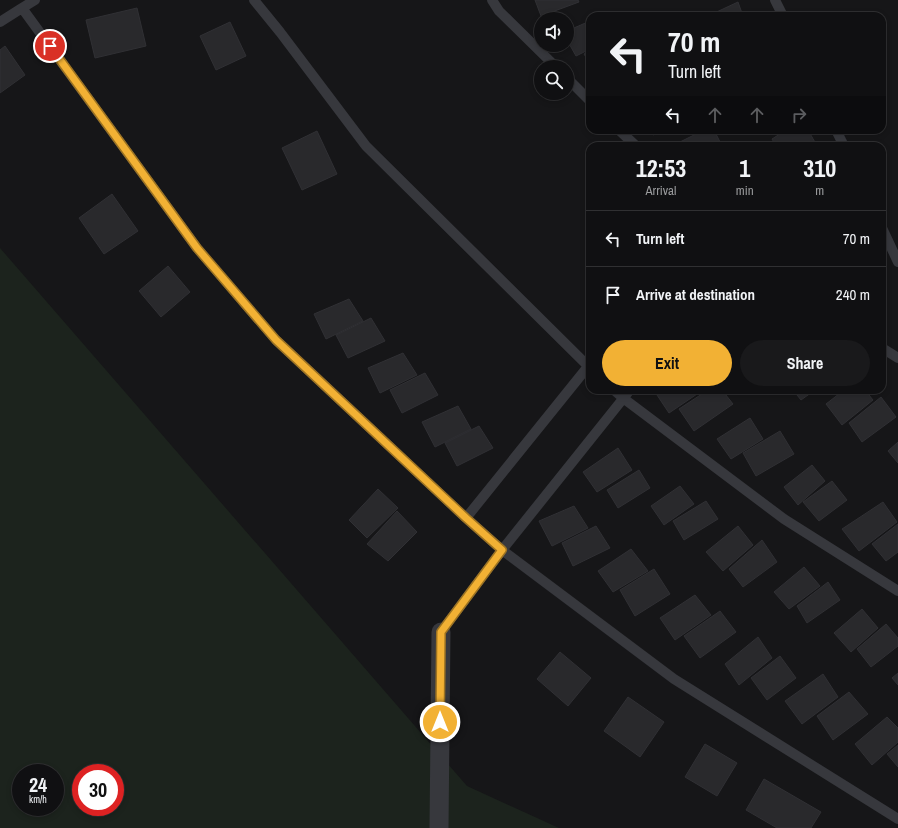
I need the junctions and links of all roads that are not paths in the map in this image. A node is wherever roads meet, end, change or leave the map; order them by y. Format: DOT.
graph roads {
  1 [pos="35,0"];
  2 [pos="254,0"];
  3 [pos="492,0"];
  4 [pos="775,0"];
  5 [pos="22,8"];
  6 [pos="781,12"];
  7 [pos="0,22"];
  8 [pos="549,60"];
  9 [pos="574,85"];
  10 [pos="586,97"];
  11 [pos="623,134"];
  12 [pos="632,142"];
  13 [pos="886,236"];
  14 [pos="898,262"];
  15 [pos="886,350"];
  16 [pos="898,358"];
  17 [pos="586,363"];
  18 [pos="586,370"];
  19 [pos="618,394"];
  20 [pos="626,394"];
  21 [pos="623,398"];
  22 [pos="466,518"];
  23 [pos="502,550"];
  24 [pos="898,591"];
  25 [pos="441,632"];
  26 [pos="898,819"];
  27 [pos="439,828"];
  1 -- 5 [label="lane"];
  2 -- 17 [label="lane"];
  3 -- 8 [label="lane"];
  4 -- 6 [label="lane"];
  5 -- 7 [label="lane"];
  5 -- 22 [label="lane"];
  9 -- 10 [label="lane"];
  11 -- 12 [label="lane"];
  13 -- 14 [label="lane"];
  15 -- 16 [label="lane"];
  18 -- 22 [label="lane"];
  19 -- 21 [label="lane"];
  20 -- 21 [label="lane"];
  21 -- 23 [label="lane"];
  21 -- 24 [label="lane"];
  22 -- 23 [label="lane"];
  23 -- 25 [label="lane"];
  23 -- 26 [label="lane"];
  25 -- 27 [label="street"];
}
